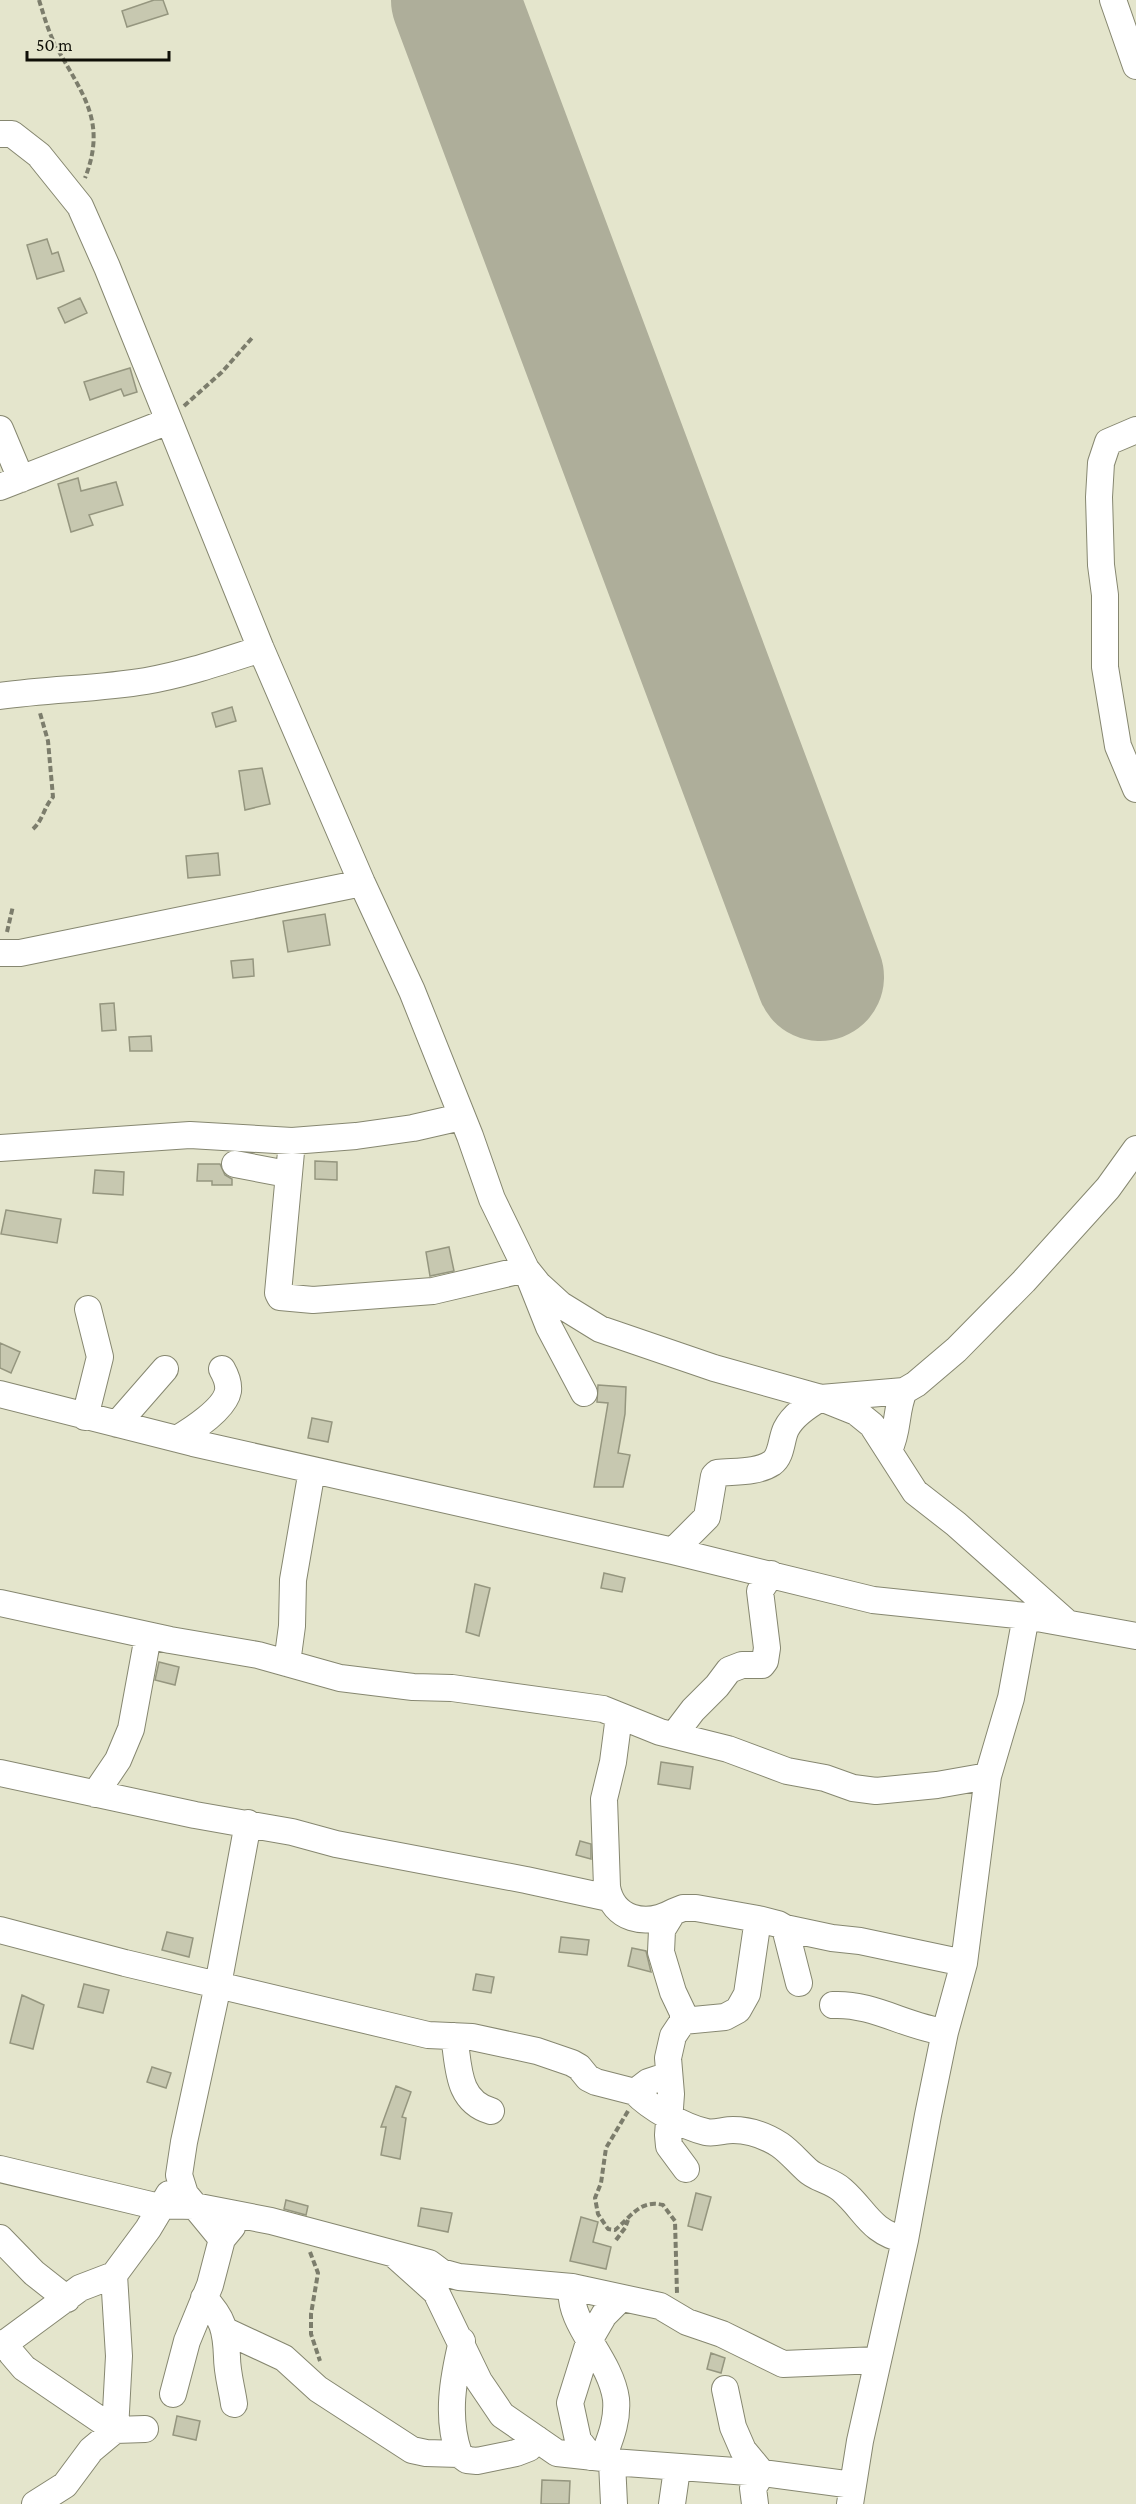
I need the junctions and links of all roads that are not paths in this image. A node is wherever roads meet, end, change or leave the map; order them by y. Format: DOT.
graph roads {
  1 [pos="1113,0"];
  2 [pos="1136,66"];
  3 [pos="0,134"];
  4 [pos="169,421"];
  5 [pos="0,429"];
  6 [pos="1136,430"];
  7 [pos="10,483"];
  8 [pos="261,649"];
  9 [pos="0,696"];
  10 [pos="1136,789"];
  11 [pos="362,883"];
  12 [pos="2,946"];
  13 [pos="461,1116"];
  14 [pos="292,1141"];
  15 [pos="0,1148"];
  16 [pos="1136,1149"];
  17 [pos="235,1164"];
  18 [pos="287,1174"];
  19 [pos="526,1269"];
  20 [pos="88,1309"];
  21 [pos="165,1369"];
  22 [pos="222,1369"];
  23 [pos="904,1391"];
  24 [pos="584,1393"];
  25 [pos="0,1394"];
  26 [pos="820,1398"];
  27 [pos="85,1417"];
  28 [pos="117,1424"];
  29 [pos="177,1439"];
  30 [pos="889,1450"];
  31 [pos="312,1470"];
  32 [pos="684,1546"];
  33 [pos="771,1574"];
  34 [pos="0,1603"];
  35 [pos="1026,1616"];
  36 [pos="1065,1622"];
  37 [pos="148,1636"];
  38 [pos="1136,1636"];
  39 [pos="287,1663"];
  40 [pos="619,1716"];
  41 [pos="674,1735"];
  42 [pos="0,1773"];
  43 [pos="988,1776"];
  44 [pos="937,1784"];
  45 [pos="95,1794"];
  46 [pos="984,1804"];
  47 [pos="248,1823"];
  48 [pos="609,1898"];
  49 [pos="673,1912"];
  50 [pos="758,1919"];
  51 [pos="785,1928"];
  52 [pos="0,1930"];
  53 [pos="964,1963"];
  54 [pos="799,1983"];
  55 [pos="218,1985"];
  56 [pos="833,2005"];
  57 [pos="683,2021"];
  58 [pos="945,2032"];
  59 [pos="454,2036"];
  60 [pos="669,2074"];
  61 [pos="635,2092"];
  62 [pos="491,2111"];
  63 [pos="671,2116"];
  64 [pos="0,2169"];
  65 [pos="686,2169"];
  66 [pos="179,2175"];
  67 [pos="164,2205"];
  68 [pos="194,2206"];
  69 [pos="242,2216"];
  70 [pos="0,2238"];
  71 [pos="222,2239"];
  72 [pos="905,2240"];
  73 [pos="396,2256"];
  74 [pos="114,2275"];
  75 [pos="572,2287"];
  76 [pos="67,2298"];
  77 [pos="204,2298"];
  78 [pos="620,2299"];
  79 [pos="226,2331"];
  80 [pos="590,2339"];
  81 [pos="462,2341"];
  82 [pos="3,2344"];
  83 [pos="878,2360"];
  84 [pos="725,2389"];
  85 [pos="173,2394"];
  86 [pos="234,2404"];
  87 [pos="145,2429"];
  88 [pos="115,2430"];
  89 [pos="537,2439"];
  90 [pos="459,2454"];
  91 [pos="602,2459"];
  92 [pos="681,2469"];
  93 [pos="762,2473"];
  94 [pos="851,2494"];
  95 [pos="35,2504"];
  96 [pos="614,2504"];
  97 [pos="672,2504"];
  98 [pos="755,2504"];
  1 -- 2 [label="street"];
  3 -- 4 [label="street"];
  4 -- 7 [label="street"];
  4 -- 8 [label="street"];
  5 -- 7 [label="street"];
  6 -- 10 [label="street"];
  8 -- 9 [label="street"];
  8 -- 11 [label="street"];
  11 -- 12 [label="street"];
  11 -- 13 [label="street"];
  13 -- 14 [label="street"];
  13 -- 19 [label="street"];
  14 -- 15 [label="street"];
  14 -- 18 [label="street"];
  16 -- 23 [label="street"];
  17 -- 18 [label="street"];
  18 -- 19 [label="street"];
  19 -- 24 [label="street"];
  19 -- 26 [label="street"];
  20 -- 27 [label="street"];
  21 -- 28 [label="street"];
  22 -- 29 [label="street"];
  23 -- 26 [label="street"];
  23 -- 30 [label="street"];
  25 -- 27 [label="street"];
  26 -- 30 [label="street"];
  26 -- 32 [label="street"];
  27 -- 28 [label="street"];
  28 -- 29 [label="street"];
  29 -- 31 [label="street"];
  30 -- 36 [label="street"];
  31 -- 32 [label="street"];
  31 -- 39 [label="street"];
  32 -- 33 [label="street"];
  33 -- 35 [label="street"];
  33 -- 41 [label="street"];
  34 -- 37 [label="street"];
  35 -- 36 [label="street"];
  35 -- 43 [label="street"];
  36 -- 38 [label="street"];
  37 -- 39 [label="street"];
  37 -- 45 [label="street"];
  39 -- 40 [label="street"];
  40 -- 41 [label="street"];
  40 -- 48 [label="street"];
  41 -- 44 [label="street"];
  42 -- 45 [label="street"];
  43 -- 44 [label="street"];
  43 -- 46 [label="street"];
  44 -- 46 [label="street"];
  45 -- 47 [label="street"];
  46 -- 53 [label="street"];
  47 -- 48 [label="street"];
  47 -- 55 [label="street"];
  48 -- 49 [label="street"];
  49 -- 50 [label="street"];
  49 -- 57 [label="street"];
  50 -- 51 [label="street"];
  50 -- 57 [label="street"];
  51 -- 53 [label="street"];
  51 -- 54 [label="street"];
  52 -- 55 [label="street"];
  53 -- 58 [label="street"];
  55 -- 59 [label="street"];
  55 -- 66 [label="street"];
  56 -- 58 [label="street"];
  57 -- 60 [label="street"];
  58 -- 72 [label="street"];
  59 -- 61 [label="street"];
  59 -- 62 [label="street"];
  60 -- 61 [label="street"];
  60 -- 63 [label="street"];
  61 -- 63 [label="street"];
  63 -- 65 [label="street"];
  63 -- 72 [label="street"];
  64 -- 67 [label="street"];
  66 -- 67 [label="street"];
  66 -- 68 [label="street"];
  67 -- 68 [label="street"];
  67 -- 74 [label="street"];
  68 -- 69 [label="street"];
  68 -- 71 [label="street"];
  69 -- 71 [label="street"];
  69 -- 73 [label="street"];
  70 -- 76 [label="street"];
  71 -- 77 [label="street"];
  72 -- 83 [label="street"];
  73 -- 75 [label="street"];
  73 -- 81 [label="street"];
  74 -- 76 [label="street"];
  74 -- 88 [label="street"];
  75 -- 78 [label="street"];
  75 -- 80 [label="street"];
  76 -- 82 [label="street"];
  77 -- 79 [label="street"];
  77 -- 85 [label="street"];
  78 -- 80 [label="street"];
  78 -- 83 [label="street"];
  79 -- 86 [label="street"];
  79 -- 90 [label="street"];
  80 -- 91 [label="street"];
  80 -- 91 [label="street"];
  81 -- 89 [label="street"];
  81 -- 90 [label="street"];
  82 -- 88 [label="street"];
  83 -- 94 [label="street"];
  84 -- 93 [label="street"];
  87 -- 88 [label="street"];
  88 -- 95 [label="street"];
  89 -- 90 [label="street"];
  89 -- 91 [label="street"];
  91 -- 92 [label="street"];
  91 -- 96 [label="street"];
  92 -- 93 [label="street"];
  92 -- 97 [label="street"];
  93 -- 94 [label="street"];
  93 -- 98 [label="street"];
}
